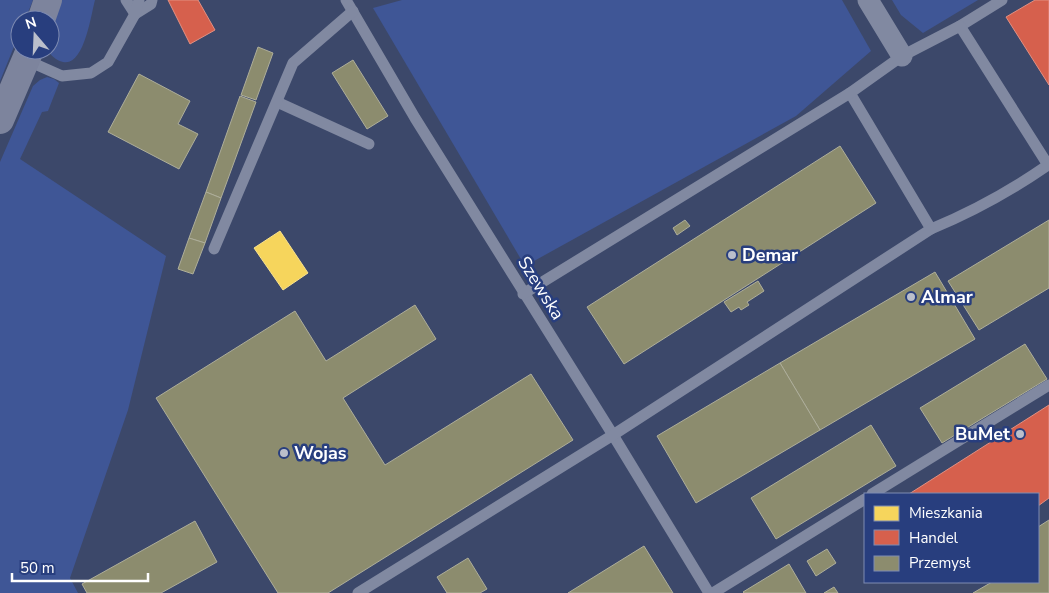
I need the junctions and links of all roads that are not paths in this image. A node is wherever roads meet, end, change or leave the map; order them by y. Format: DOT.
graph roads {
  1 [pos="126,0"];
  2 [pos="139,0"];
  3 [pos="152,0"];
  4 [pos="868,0"];
  5 [pos="1002,0"];
  6 [pos="349,3"];
  7 [pos="135,14"];
  8 [pos="960,26"];
  9 [pos="902,56"];
  10 [pos="26,60"];
  11 [pos="36,60"];
  12 [pos="850,92"];
  13 [pos="277,102"];
  14 [pos="0,120"];
  15 [pos="369,144"];
  16 [pos="1048,164"];
  17 [pos="931,229"];
  18 [pos="214,249"];
  19 [pos="523,294"];
  20 [pos="1049,385"];
  21 [pos="613,435"];
  22 [pos="874,493"];
  23 [pos="864,500"];
  24 [pos="358,593"];
  25 [pos="709,593"];
  26 [pos="713,593"];
  1 -- 7 [label="lane"];
  2 -- 7 [label="lane"];
  3 -- 7 [label="lane"];
  4 -- 9 [label="street"];
  5 -- 8 [label="lane"];
  6 -- 13 [label="lane"];
  6 -- 19 [label="lane, Szewska"];
  7 -- 11 [label="lane"];
  8 -- 9 [label="lane"];
  8 -- 16 [label="lane"];
  9 -- 12 [label="lane"];
  10 -- 14 [label="main road"];
  12 -- 17 [label="lane"];
  12 -- 19 [label="lane"];
  13 -- 15 [label="lane"];
  13 -- 18 [label="lane"];
  16 -- 17 [label="lane"];
  17 -- 21 [label="lane"];
  19 -- 21 [label="lane, Szewska"];
  20 -- 22 [label="lane"];
  21 -- 24 [label="lane"];
  21 -- 25 [label="lane, Szewska"];
  23 -- 26 [label="lane"];
}
